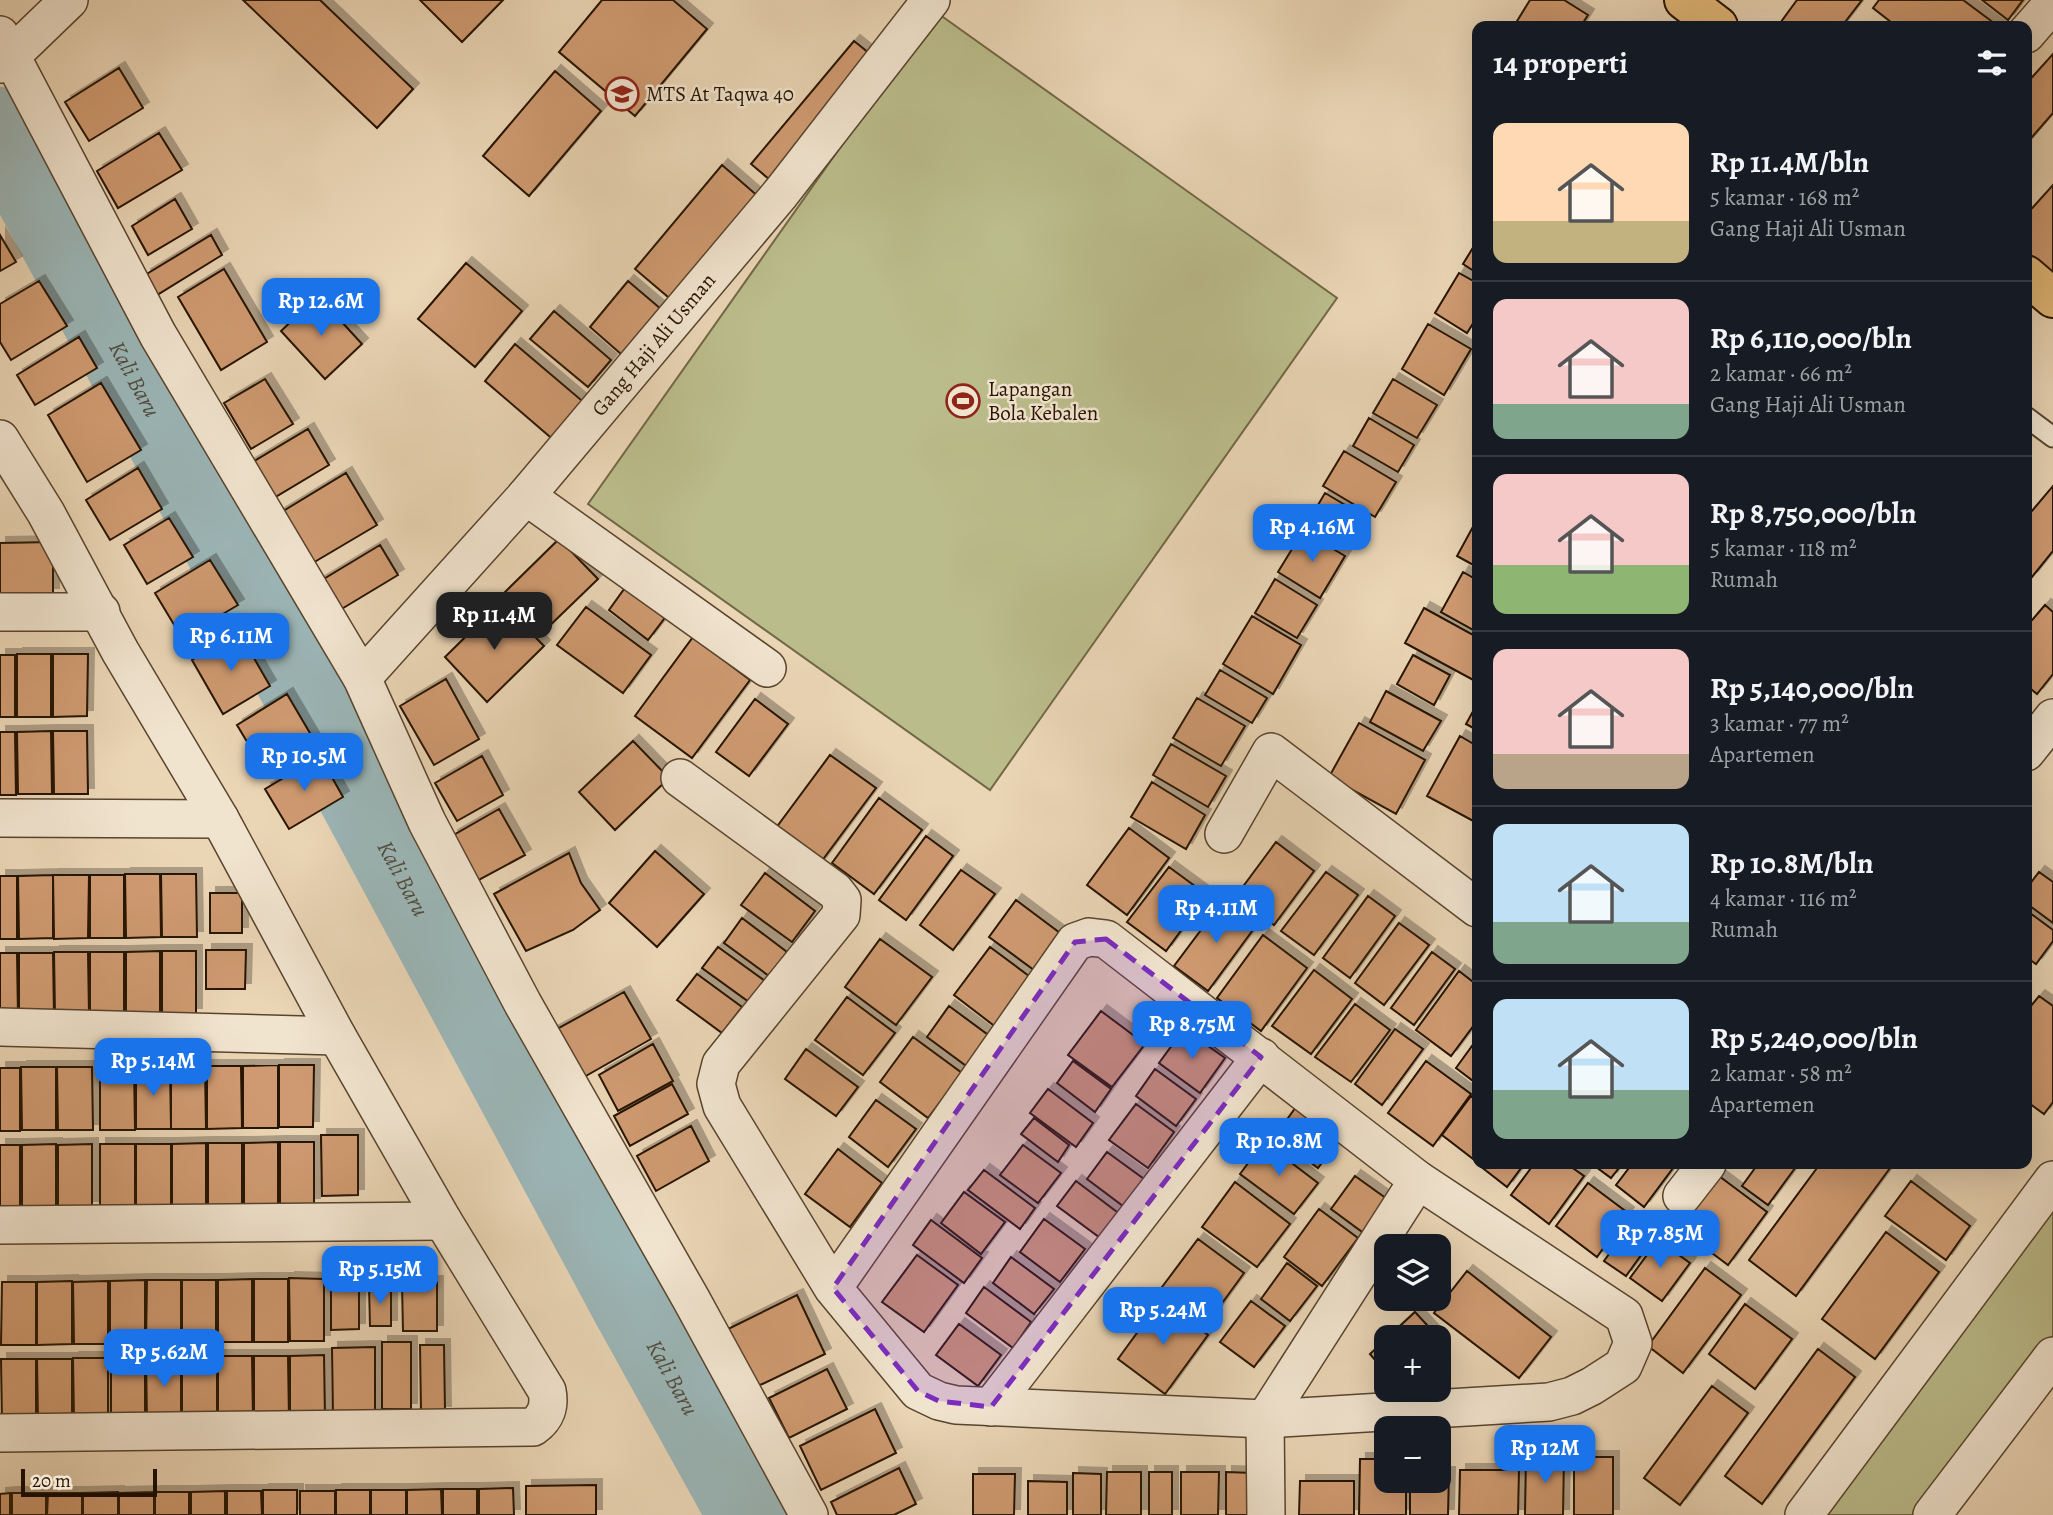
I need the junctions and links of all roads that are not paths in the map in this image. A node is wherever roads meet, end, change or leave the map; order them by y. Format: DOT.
graph roads {
  1 [pos="69,0"];
  2 [pos="931,0"];
  3 [pos="1684,0"];
  4 [pos="2053,3"];
  5 [pos="1711,21"];
  6 [pos="2032,27"];
  7 [pos="4,54"];
  8 [pos="2032,280"];
  9 [pos="2053,298"];
  10 [pos="2032,420"];
  11 [pos="2051,432"];
  12 [pos="0,439"];
  13 [pos="526,496"];
  14 [pos="0,612"];
  15 [pos="101,612"];
  16 [pos="767,668"];
  17 [pos="362,678"];
  18 [pos="2053,718"];
  19 [pos="2032,745"];
  20 [pos="680,778"];
  21 [pos="0,818"];
  22 [pos="220,819"];
  23 [pos="1224,834"];
  24 [pos="1472,902"];
  25 [pos="0,1027"];
  26 [pos="337,1036"];
  27 [pos="1261,1057"];
  28 [pos="2032,1165"];
  29 [pos="1703,1169"];
  30 [pos="1418,1180"];
  31 [pos="2053,1181"];
  32 [pos="1682,1196"];
  33 [pos="443,1221"];
  34 [pos="0,1225"];
  35 [pos="833,1288"];
  36 [pos="2053,1356"];
  37 [pos="991,1407"];
  38 [pos="1265,1419"];
  39 [pos="0,1433"];
  40 [pos="809,1515"];
  41 [pos="1266,1515"];
  42 [pos="1804,1515"];
  43 [pos="1932,1515"];
  1 -- 7 [label="street"];
  2 -- 13 [label="street, Gang Haji Ali Usman"];
  3 -- 5 [label="main road"];
  4 -- 6 [label="street"];
  7 -- 17 [label="street"];
  8 -- 9 [label="main road"];
  10 -- 11 [label="lane"];
  12 -- 15 [label="street"];
  13 -- 16 [label="street"];
  13 -- 17 [label="street, Gang Haji Ali Usman"];
  14 -- 15 [label="street"];
  15 -- 22 [label="street"];
  17 -- 40 [label="street"];
  18 -- 19 [label="street"];
  20 -- 35 [label="street"];
  21 -- 22 [label="street"];
  22 -- 26 [label="street"];
  23 -- 24 [label="street"];
  25 -- 26 [label="street"];
  26 -- 33 [label="street"];
  27 -- 30 [label="street"];
  27 -- 35 [label="street"];
  27 -- 37 [label="street"];
  28 -- 31 [label="street"];
  29 -- 32 [label="street"];
  30 -- 38 [label="street"];
  30 -- 38 [label="street"];
  31 -- 42 [label="street"];
  33 -- 34 [label="street"];
  33 -- 39 [label="street"];
  35 -- 37 [label="street"];
  36 -- 43 [label="street"];
  37 -- 38 [label="street"];
  38 -- 41 [label="street"];
}
